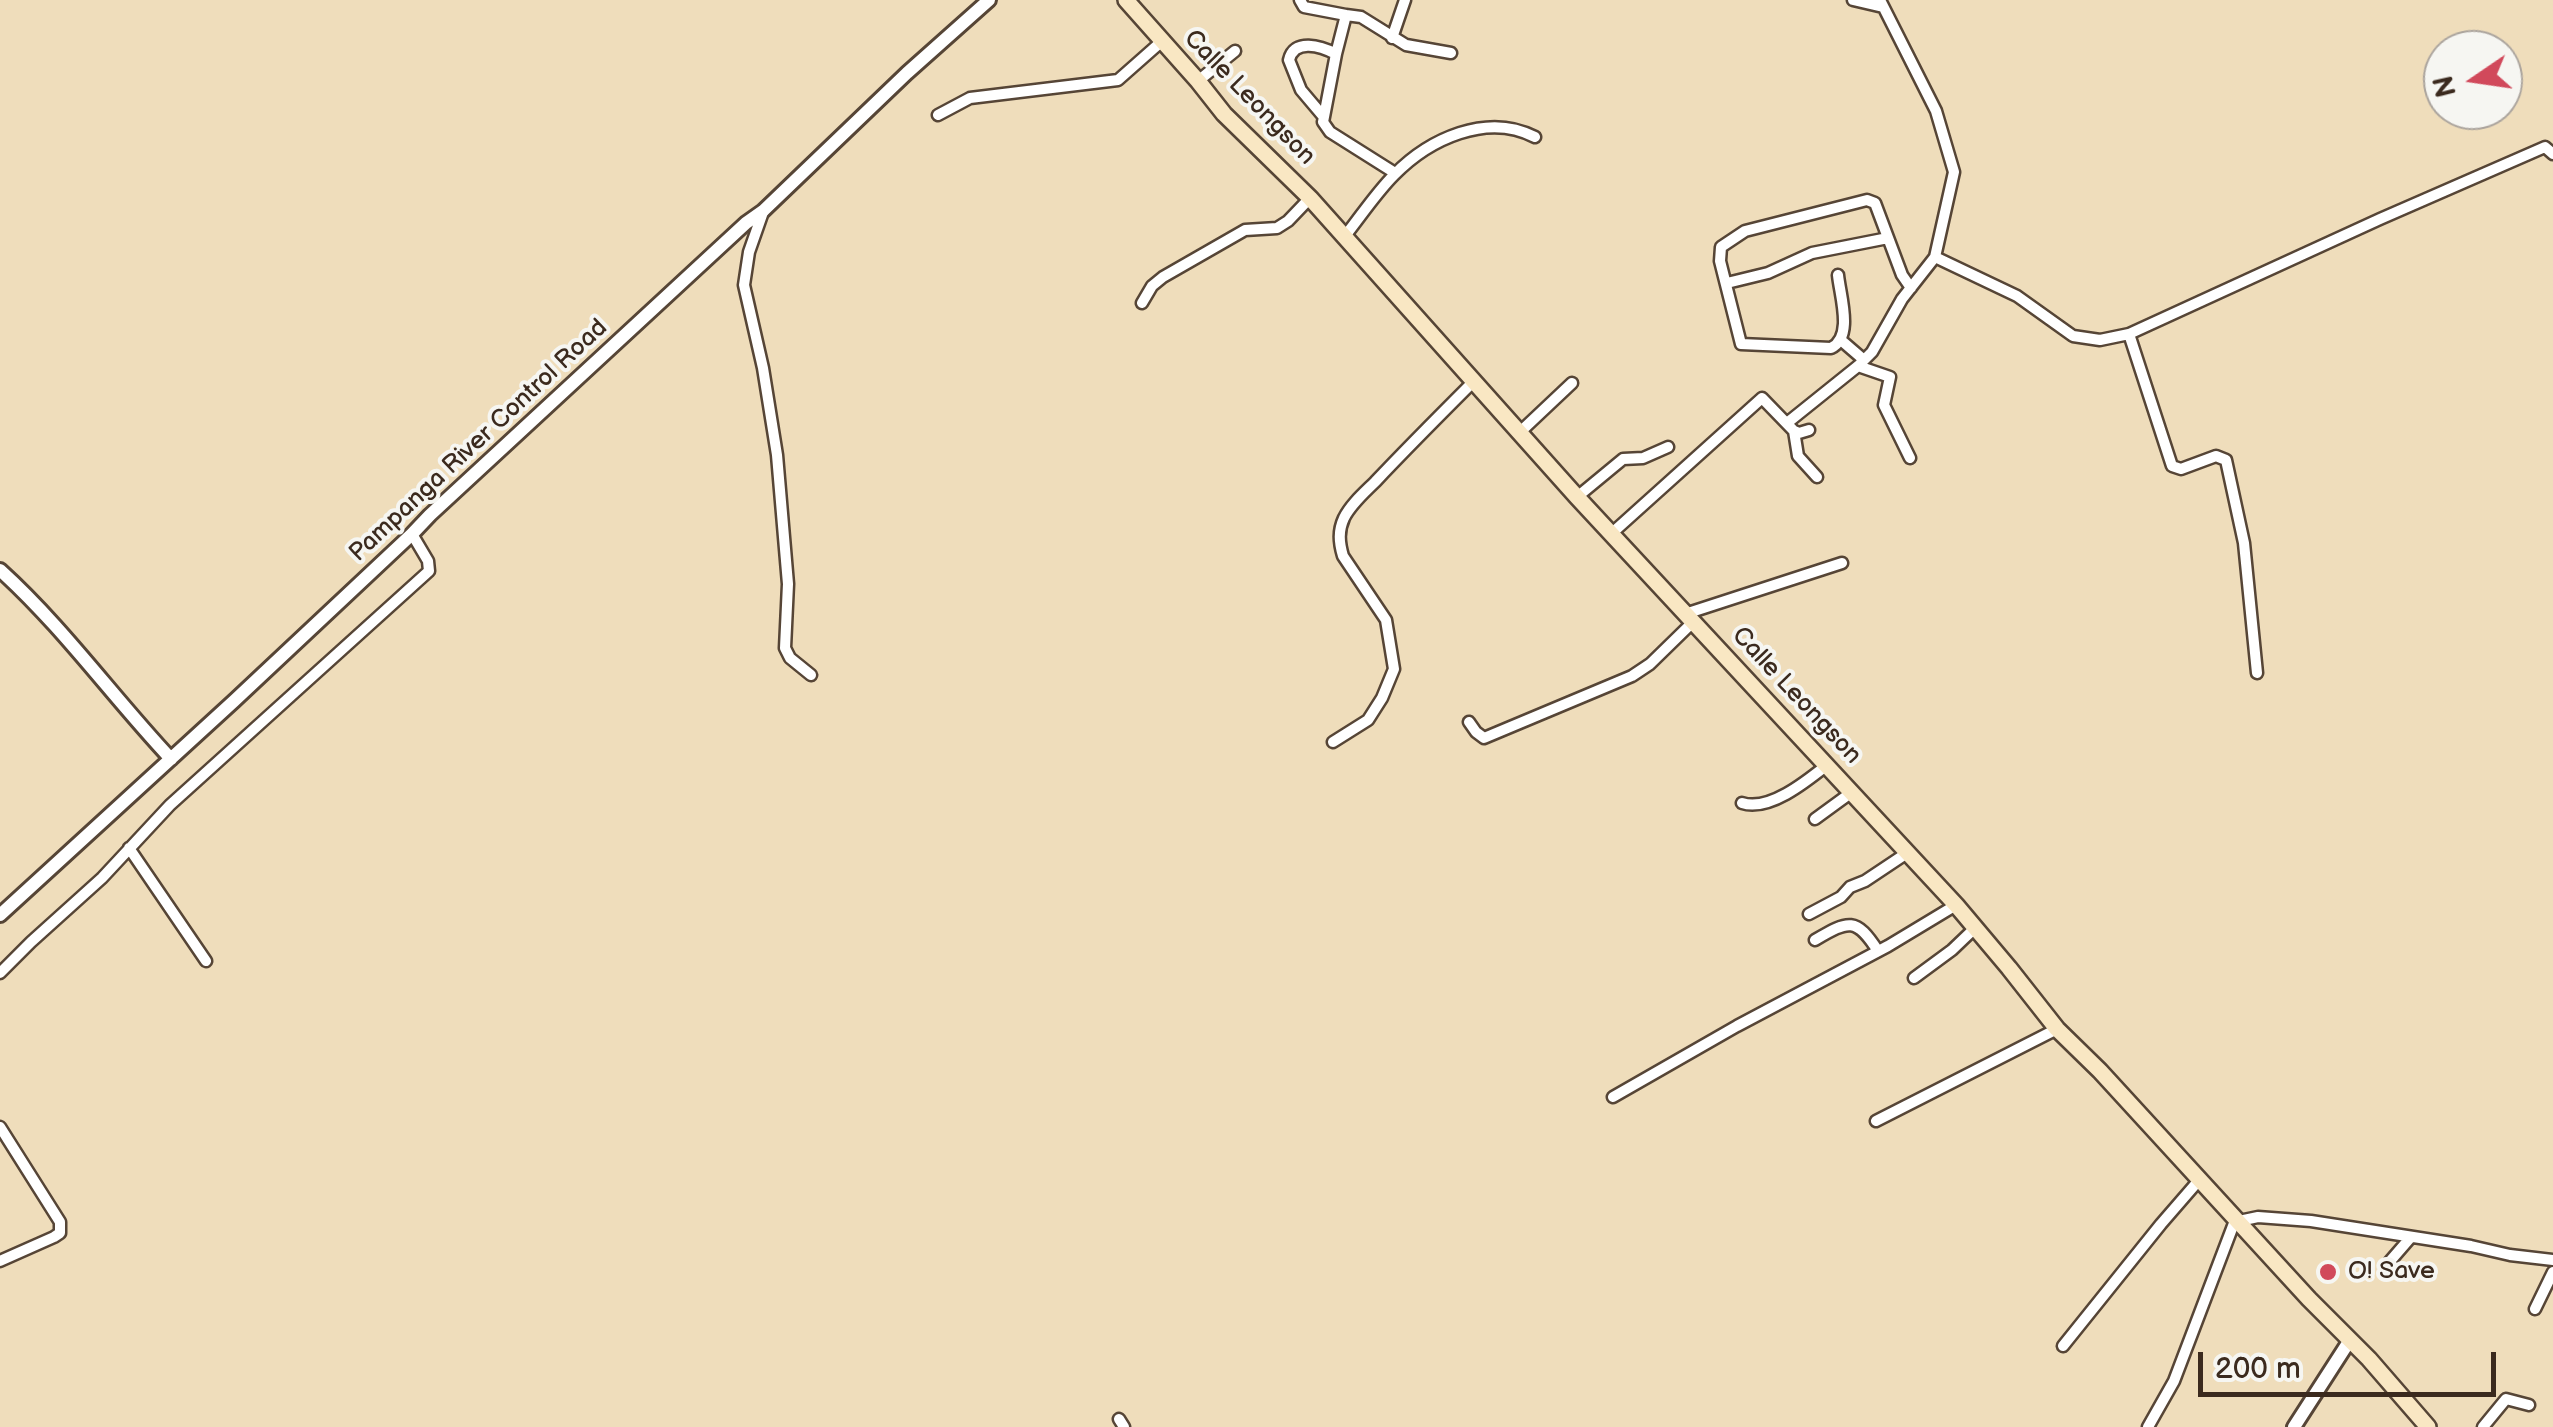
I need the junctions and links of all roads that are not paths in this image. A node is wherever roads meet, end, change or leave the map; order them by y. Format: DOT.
graph roads {
  1 [pos="989,0"];
  2 [pos="1126,0"];
  3 [pos="1300,0"];
  4 [pos="1404,0"];
  5 [pos="1853,0"];
  6 [pos="1881,4"];
  7 [pos="1346,15"];
  8 [pos="1392,38"];
  9 [pos="1161,42"];
  10 [pos="1235,51"];
  11 [pos="1451,53"];
  12 [pos="1336,54"];
  13 [pos="1198,81"];
  14 [pos="938,114"];
  15 [pos="1323,116"];
  16 [pos="1534,137"];
  17 [pos="2553,154"];
  18 [pos="1395,174"];
  19 [pos="1310,198"];
  20 [pos="764,211"];
  21 [pos="1345,236"];
  22 [pos="1888,238"];
  23 [pos="1935,258"];
  24 [pos="1838,275"];
  25 [pos="1727,284"];
  26 [pos="1910,288"];
  27 [pos="1142,303"];
  28 [pos="2129,334"];
  29 [pos="1842,341"];
  30 [pos="1861,363"];
  31 [pos="1473,382"];
  32 [pos="1572,383"];
  33 [pos="1790,427"];
  34 [pos="1809,430"];
  35 [pos="1519,433"];
  36 [pos="1668,447"];
  37 [pos="1910,458"];
  38 [pos="1818,477"];
  39 [pos="1577,497"];
  40 [pos="412,534"];
  41 [pos="1611,534"];
  42 [pos="1842,564"];
  43 [pos="0,570"];
  44 [pos="1689,618"];
  45 [pos="2257,673"];
  46 [pos="811,675"];
  47 [pos="1468,722"];
  48 [pos="1333,742"];
  49 [pos="170,758"];
  50 [pos="1827,766"];
  51 [pos="1852,792"];
  52 [pos="1742,803"];
  53 [pos="1815,820"];
  54 [pos="129,848"];
  55 [pos="1907,854"];
  56 [pos="1956,905"];
  57 [pos="1809,914"];
  58 [pos="0,915"];
  59 [pos="1975,928"];
  60 [pos="1816,940"];
  61 [pos="1878,951"];
  62 [pos="206,961"];
  63 [pos="0,973"];
  64 [pos="1914,978"];
  65 [pos="2057,1029"];
  66 [pos="1613,1097"];
  67 [pos="1876,1122"];
  68 [pos="0,1127"];
  69 [pos="2200,1179"];
  70 [pos="2238,1219"];
  71 [pos="2411,1237"];
  72 [pos="0,1260"];
  73 [pos="2553,1260"];
  74 [pos="2385,1266"];
  75 [pos="2553,1272"];
  76 [pos="2535,1309"];
  77 [pos="2350,1340"];
  78 [pos="2063,1346"];
  79 [pos="2530,1405"];
  80 [pos="2148,1427"];
  81 [pos="2294,1427"];
  82 [pos="2428,1427"];
  83 [pos="2483,1427"];
  1 -- 20 [label="street, Pampanga River Control Road"];
  2 -- 9 [label="main road, Calle Leongson"];
  3 -- 7 [label="street"];
  4 -- 8 [label="street"];
  5 -- 6 [label="street"];
  6 -- 23 [label="street"];
  7 -- 8 [label="street"];
  7 -- 12 [label="street"];
  8 -- 11 [label="street"];
  9 -- 13 [label="main road, Calle Leongson"];
  9 -- 14 [label="street"];
  10 -- 13 [label="street"];
  12 -- 15 [label="street"];
  12 -- 15 [label="street"];
  13 -- 19 [label="main road, Calle Leongson"];
  15 -- 18 [label="street"];
  16 -- 18 [label="street"];
  17 -- 28 [label="street"];
  18 -- 21 [label="street"];
  19 -- 21 [label="main road, Calle Leongson"];
  19 -- 27 [label="street"];
  20 -- 40 [label="street, Pampanga River Control Road"];
  20 -- 46 [label="street"];
  21 -- 31 [label="main road, Calle Leongson"];
  22 -- 25 [label="street"];
  22 -- 25 [label="street"];
  22 -- 26 [label="street"];
  23 -- 26 [label="street"];
  23 -- 28 [label="street"];
  24 -- 29 [label="street"];
  25 -- 29 [label="street"];
  26 -- 30 [label="street"];
  28 -- 45 [label="street"];
  29 -- 30 [label="street"];
  30 -- 33 [label="street"];
  30 -- 37 [label="street"];
  31 -- 35 [label="main road, Calle Leongson"];
  31 -- 48 [label="street"];
  32 -- 35 [label="street"];
  33 -- 34 [label="street"];
  33 -- 38 [label="street"];
  33 -- 41 [label="street"];
  35 -- 39 [label="main road, Calle Leongson"];
  36 -- 39 [label="street"];
  39 -- 41 [label="main road, Calle Leongson"];
  40 -- 49 [label="street, Pampanga River Control Road"];
  40 -- 54 [label="street"];
  41 -- 44 [label="main road, Calle Leongson"];
  42 -- 44 [label="street"];
  43 -- 49 [label="street"];
  44 -- 47 [label="street"];
  44 -- 50 [label="main road, Calle Leongson"];
  49 -- 58 [label="street, Pampanga River Control Road"];
  50 -- 51 [label="main road, Calle Leongson"];
  50 -- 52 [label="street"];
  51 -- 53 [label="street"];
  51 -- 55 [label="main road, Calle Leongson"];
  54 -- 62 [label="street"];
  54 -- 63 [label="street"];
  55 -- 56 [label="main road, Calle Leongson"];
  55 -- 57 [label="street"];
  56 -- 59 [label="main road, Calle Leongson"];
  56 -- 61 [label="street"];
  59 -- 64 [label="street"];
  59 -- 65 [label="main road, Calle Leongson"];
  60 -- 61 [label="street"];
  61 -- 66 [label="street"];
  65 -- 67 [label="street"];
  65 -- 69 [label="main road, Calle Leongson"];
  68 -- 72 [label="street"];
  69 -- 70 [label="main road, Calle Leongson"];
  69 -- 78 [label="street"];
  70 -- 71 [label="street"];
  70 -- 77 [label="main road, Calle Leongson"];
  70 -- 80 [label="street"];
  71 -- 73 [label="street"];
  71 -- 74 [label="street"];
  75 -- 76 [label="street"];
  77 -- 81 [label="street"];
  77 -- 82 [label="main road, Calle Leongson"];
  79 -- 83 [label="street"];
}
